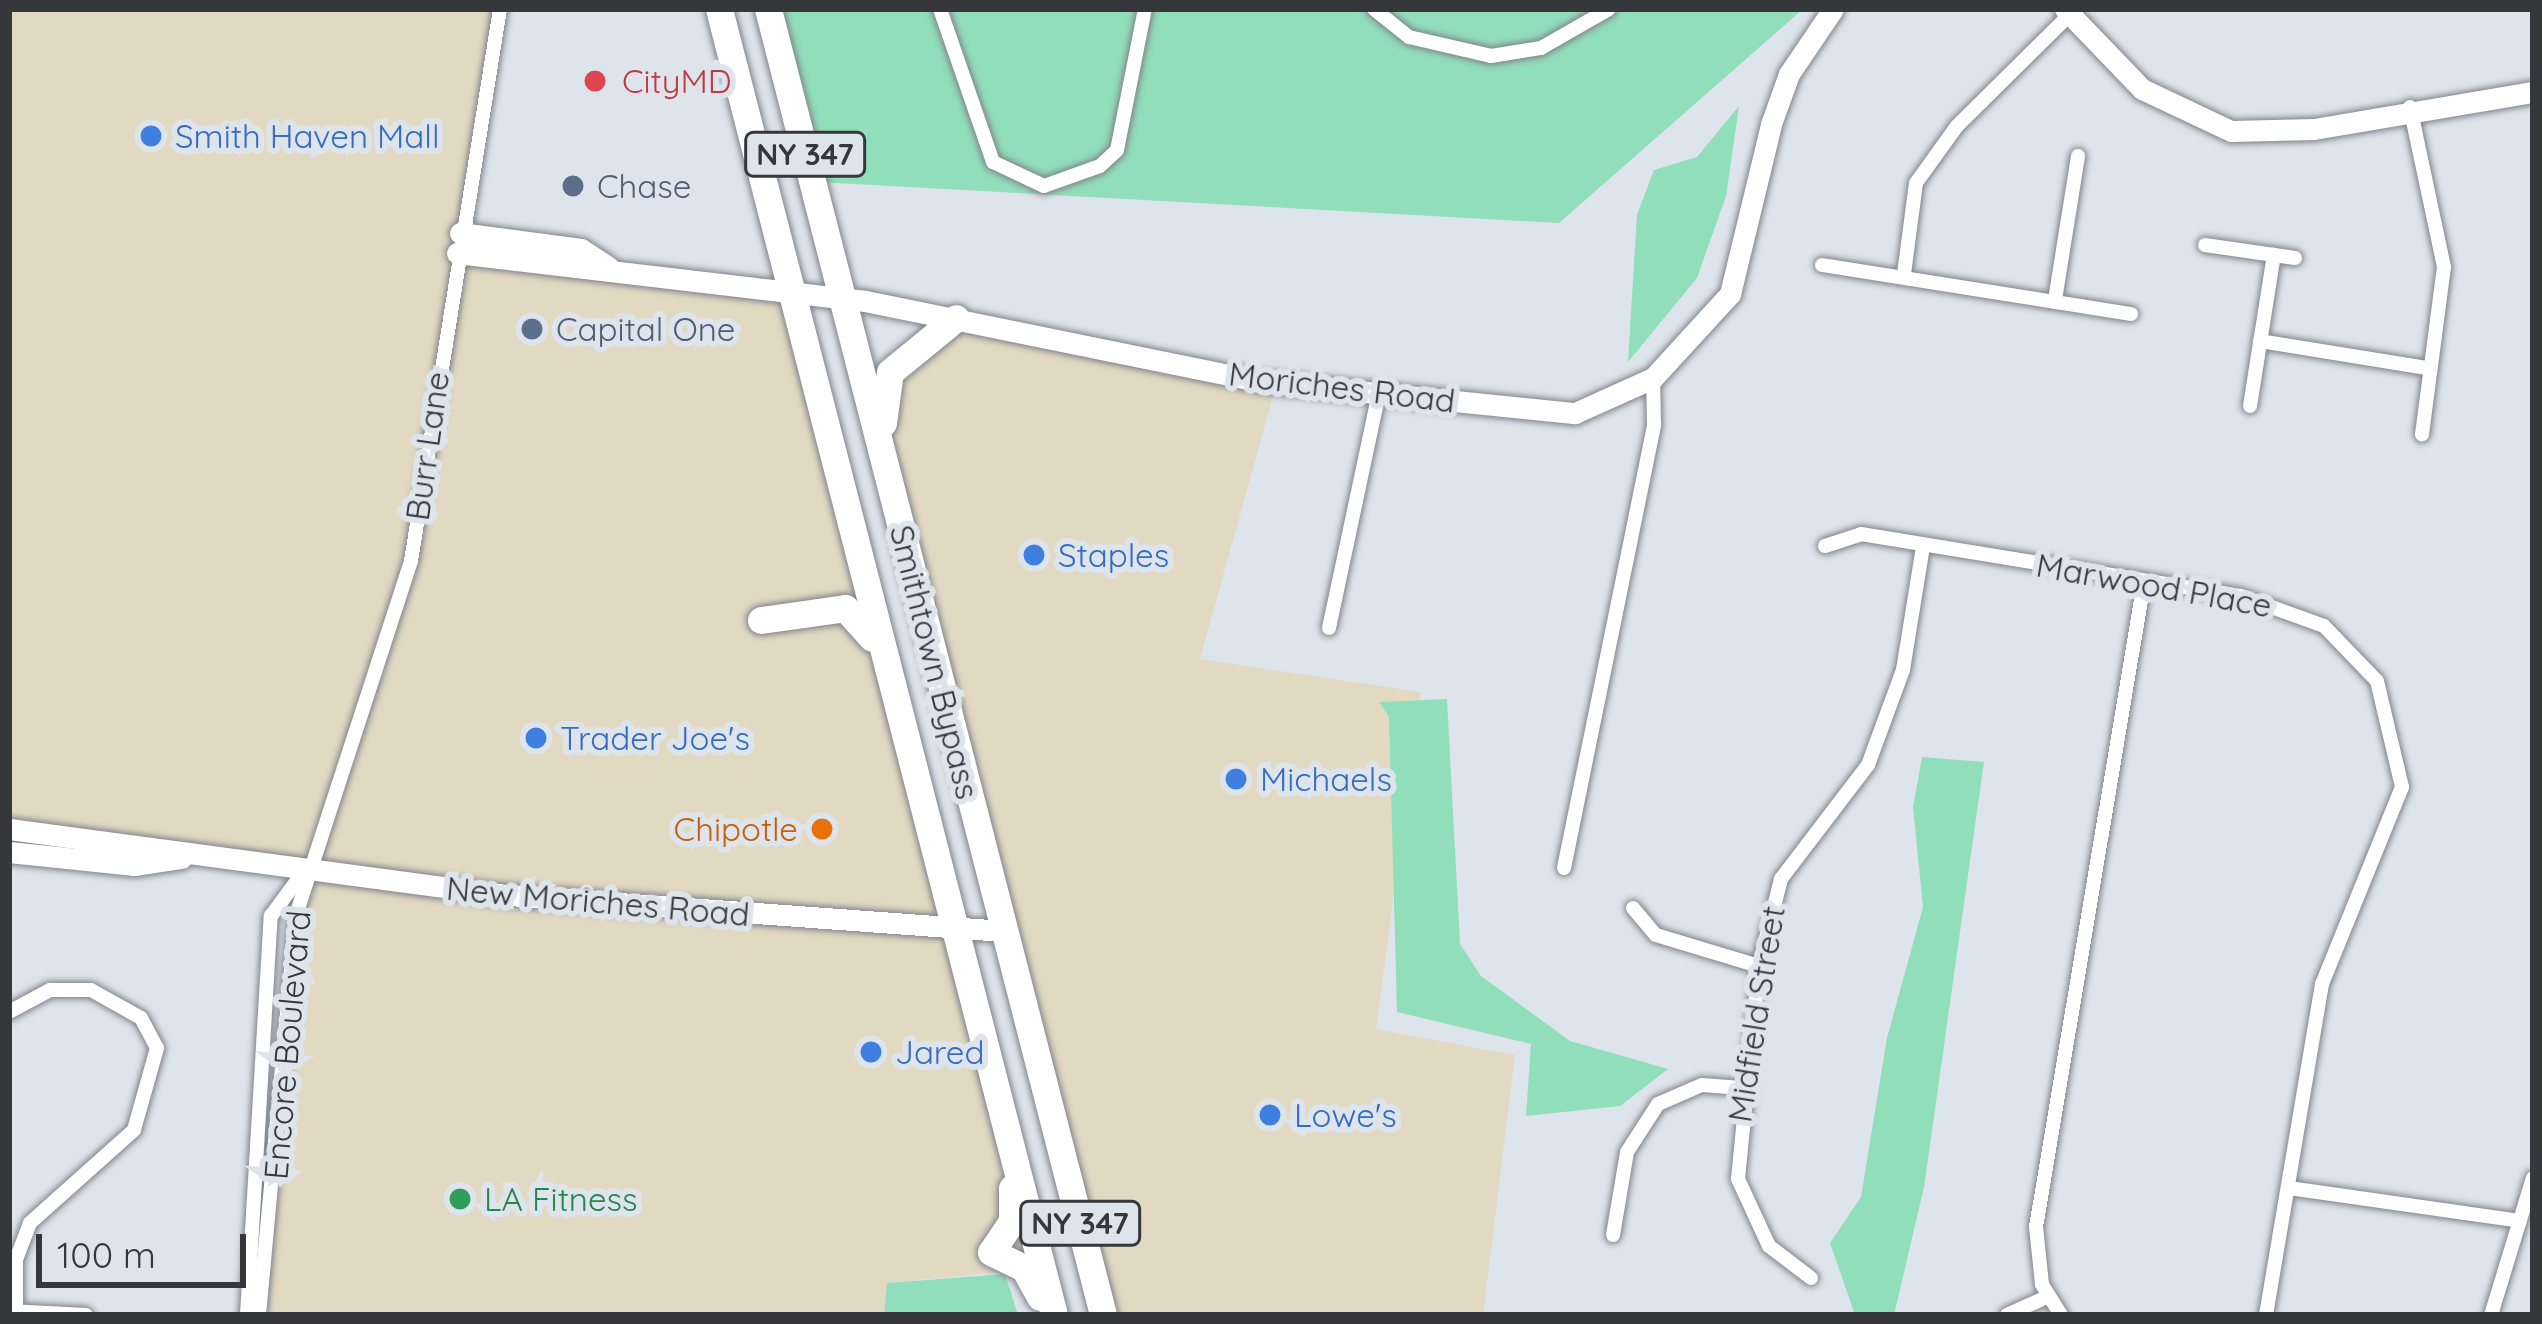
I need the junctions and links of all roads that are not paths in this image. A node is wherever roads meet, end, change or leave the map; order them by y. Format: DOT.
graph roads {
  1 [pos="500,9"];
  2 [pos="719,9"];
  3 [pos="768,9"];
  4 [pos="940,9"];
  5 [pos="1145,9"];
  6 [pos="1374,9"];
  7 [pos="1609,9"];
  8 [pos="1833,9"];
  9 [pos="2068,12"];
  10 [pos="2533,92"];
  11 [pos="2410,107"];
  12 [pos="2078,156"];
  13 [pos="458,243"];
  14 [pos="2205,244"];
  15 [pos="2274,255"];
  16 [pos="2295,258"];
  17 [pos="1822,265"];
  18 [pos="1904,274"];
  19 [pos="792,292"];
  20 [pos="842,298"];
  21 [pos="2054,300"];
  22 [pos="2131,314"];
  23 [pos="956,318"];
  24 [pos="2260,341"];
  25 [pos="2426,368"];
  26 [pos="1653,378"];
  27 [pos="1379,392"];
  28 [pos="2250,406"];
  29 [pos="2422,435"];
  30 [pos="887,475"];
  31 [pos="855,539"];
  32 [pos="1825,546"];
  33 [pos="1923,546"];
  34 [pos="2144,582"];
  35 [pos="1328,628"];
  36 [pos="886,661"];
  37 [pos="9,829"];
  38 [pos="9,852"];
  39 [pos="194,856"];
  40 [pos="1564,868"];
  41 [pos="304,871"];
  42 [pos="1633,908"];
  43 [pos="956,932"];
  44 [pos="1004,932"];
  45 [pos="1760,966"];
  46 [pos="9,1012"];
  47 [pos="1742,1088"];
  48 [pos="1010,1142"];
  49 [pos="2533,1178"];
  50 [pos="2289,1188"];
  51 [pos="2520,1221"];
  52 [pos="1613,1235"];
  53 [pos="1811,1277"];
  54 [pos="2047,1297"];
  55 [pos="13,1311"];
  56 [pos="86,1315"];
  57 [pos="247,1315"];
  58 [pos="259,1315"];
  59 [pos="1051,1315"];
  60 [pos="1103,1315"];
  61 [pos="2007,1315"];
  62 [pos="2061,1315"];
  63 [pos="2266,1315"];
  64 [pos="2491,1315"];
  1 -- 13 [label="street, Burr Lane"];
  2 -- 19 [label="highway, Smithtown Bypass / NY 347"];
  3 -- 20 [label="highway, Smithtown Bypass / NY 347"];
  4 -- 5 [label="street"];
  6 -- 7 [label="street"];
  8 -- 26 [label="main road, Moriches Road"];
  9 -- 11 [label="main road"];
  9 -- 18 [label="street"];
  10 -- 11 [label="main road"];
  11 -- 25 [label="street"];
  12 -- 21 [label="street"];
  13 -- 19 [label="main road, Moriches Road"];
  13 -- 41 [label="street, Burr Lane"];
  14 -- 15 [label="street"];
  15 -- 16 [label="street"];
  15 -- 24 [label="street"];
  17 -- 18 [label="street"];
  18 -- 21 [label="street"];
  19 -- 20 [label="main road, Moriches Road"];
  19 -- 31 [label="highway, Smithtown Bypass / NY 347"];
  20 -- 23 [label="main road, Moriches Road"];
  20 -- 30 [label="highway, Smithtown Bypass / NY 347"];
  21 -- 22 [label="street"];
  23 -- 27 [label="main road, Moriches Road"];
  23 -- 30 [label="highway"];
  24 -- 25 [label="street"];
  24 -- 28 [label="street"];
  25 -- 29 [label="street"];
  26 -- 27 [label="main road, Moriches Road"];
  26 -- 40 [label="street"];
  27 -- 35 [label="street"];
  30 -- 44 [label="highway, Smithtown Bypass / NY 347"];
  31 -- 36 [label="highway, Smithtown Bypass / NY 347"];
  31 -- 36 [label="highway"];
  32 -- 33 [label="street, Marwood Place"];
  33 -- 34 [label="street, Marwood Place"];
  33 -- 45 [label="street, Midfield Street"];
  34 -- 50 [label="street, Marwood Place"];
  34 -- 54 [label="street"];
  36 -- 43 [label="highway, Smithtown Bypass / NY 347"];
  37 -- 39 [label="main road, New Moriches Road"];
  38 -- 39 [label="main road, New Moriches Road"];
  39 -- 41 [label="main road, New Moriches Road"];
  41 -- 43 [label="main road, New Moriches Road"];
  41 -- 57 [label="street, Encore Boulevard"];
  41 -- 58 [label="street, Encore Boulevard"];
  42 -- 45 [label="street"];
  43 -- 44 [label="main road, New Moriches Road"];
  43 -- 48 [label="highway, Smithtown Bypass / NY 347"];
  44 -- 60 [label="highway, Smithtown Bypass / NY 347"];
  45 -- 47 [label="street, Midfield Street"];
  46 -- 55 [label="street"];
  47 -- 52 [label="street"];
  47 -- 53 [label="street, Midfield Street"];
  48 -- 59 [label="highway, Smithtown Bypass / NY 347"];
  48 -- 59 [label="highway"];
  49 -- 51 [label="street"];
  50 -- 51 [label="street"];
  50 -- 63 [label="street, Marwood Place"];
  51 -- 64 [label="street"];
  54 -- 61 [label="street"];
  54 -- 62 [label="street"];
  55 -- 56 [label="street"];
}
